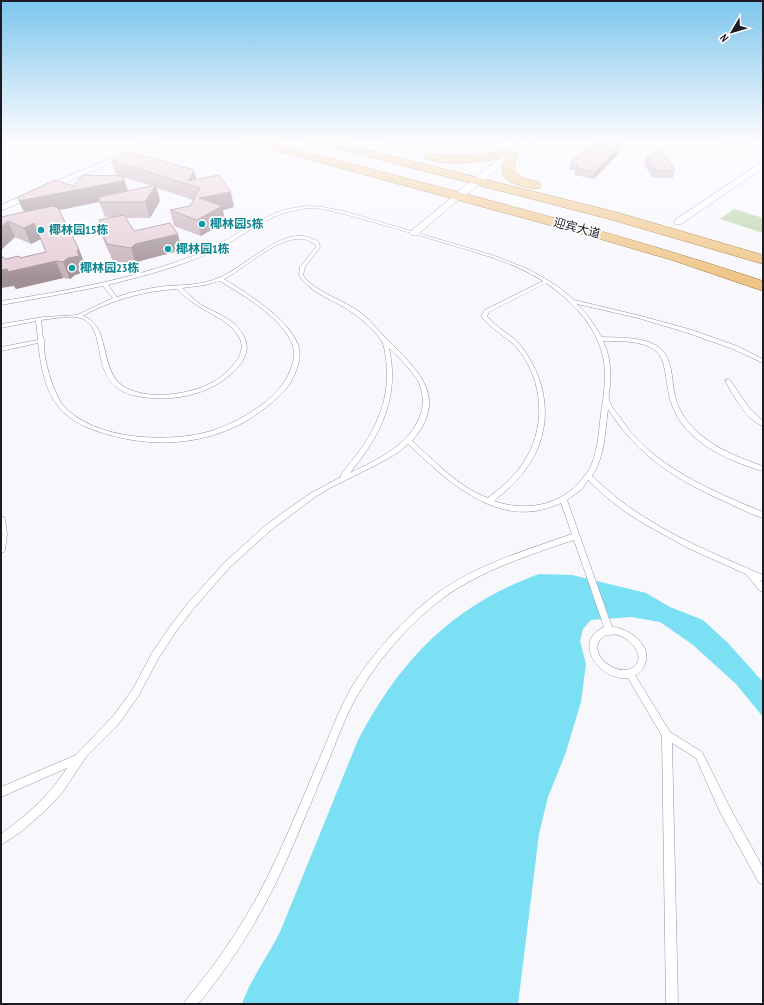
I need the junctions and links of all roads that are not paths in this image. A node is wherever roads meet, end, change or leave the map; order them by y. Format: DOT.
graph roads {
  1 [pos="50,187"];
  2 [pos="425,187"];
  3 [pos="471,187"];
  4 [pos="500,187"];
  5 [pos="528,187"];
  6 [pos="542,187"];
  7 [pos="730,187"];
  8 [pos="459,196"];
  9 [pos="549,200"];
  10 [pos="1,208"];
  11 [pos="677,222"];
  12 [pos="640,223"];
  13 [pos="414,233"];
  14 [pos="763,248"];
  15 [pos="763,260"];
  16 [pos="221,279"];
  17 [pos="546,281"];
  18 [pos="105,285"];
  19 [pos="763,286"];
  20 [pos="178,287"];
  21 [pos="116,298"];
  22 [pos="571,301"];
  23 [pos="1,303"];
  24 [pos="78,316"];
  25 [pos="38,320"];
  26 [pos="1,326"];
  27 [pos="601,339"];
  28 [pos="384,340"];
  29 [pos="42,341"];
  30 [pos="1,349"];
  31 [pos="763,360"];
  32 [pos="728,381"];
  33 [pos="606,400"];
  34 [pos="763,424"];
  35 [pos="408,441"];
  36 [pos="763,469"];
  37 [pos="588,476"];
  38 [pos="341,479"];
  39 [pos="489,501"];
  40 [pos="564,501"];
  41 [pos="763,514"];
  42 [pos="1,519"];
  43 [pos="576,536"];
  44 [pos="1,550"];
  45 [pos="749,572"];
  46 [pos="763,578"];
  47 [pos="763,589"];
  48 [pos="609,631"];
  49 [pos="630,674"];
  50 [pos="667,735"];
  51 [pos="79,758"];
  52 [pos="1,792"];
  53 [pos="1,840"];
  54 [pos="763,879"];
  55 [pos="190,1004"];
  56 [pos="672,1004"];
  1 -- 10 [label="street"];
  2 -- 8 [label="main road, 迎宾大道"];
  3 -- 8 [label="street"];
  4 -- 9 [label="main road, 迎宾大道"];
  5 -- 9 [label="main road"];
  6 -- 11 [label="main road"];
  7 -- 11 [label="street"];
  8 -- 13 [label="street"];
  8 -- 19 [label="main road, 迎宾大道"];
  9 -- 12 [label="main road, 迎宾大道"];
  11 -- 12 [label="main road"];
  11 -- 14 [label="main road"];
  12 -- 15 [label="main road, 迎宾大道"];
  13 -- 17 [label="lane"];
  13 -- 18 [label="lane"];
  16 -- 20 [label="lane"];
  16 -- 28 [label="lane"];
  16 -- 29 [label="lane"];
  17 -- 22 [label="lane"];
  17 -- 39 [label="lane"];
  18 -- 21 [label="lane"];
  18 -- 23 [label="lane"];
  20 -- 21 [label="lane"];
  20 -- 24 [label="lane"];
  21 -- 24 [label="lane"];
  22 -- 27 [label="lane"];
  22 -- 31 [label="lane"];
  24 -- 25 [label="lane"];
  25 -- 26 [label="lane"];
  25 -- 29 [label="lane"];
  27 -- 33 [label="lane"];
  27 -- 36 [label="lane"];
  28 -- 35 [label="lane"];
  28 -- 38 [label="lane"];
  29 -- 30 [label="lane"];
  32 -- 34 [label="lane"];
  33 -- 37 [label="lane"];
  33 -- 41 [label="lane"];
  35 -- 38 [label="lane"];
  35 -- 39 [label="lane"];
  37 -- 40 [label="lane"];
  37 -- 45 [label="lane"];
  38 -- 51 [label="lane"];
  39 -- 40 [label="lane"];
  40 -- 43 [label="lane"];
  42 -- 44 [label="lane"];
  43 -- 48 [label="lane"];
  43 -- 55 [label="lane"];
  45 -- 46 [label="lane"];
  45 -- 47 [label="lane"];
  48 -- 49 [label="lane"];
  48 -- 49 [label="lane"];
  49 -- 50 [label="lane"];
  50 -- 54 [label="lane"];
  50 -- 56 [label="lane"];
  51 -- 52 [label="lane"];
  51 -- 53 [label="lane"];
}
